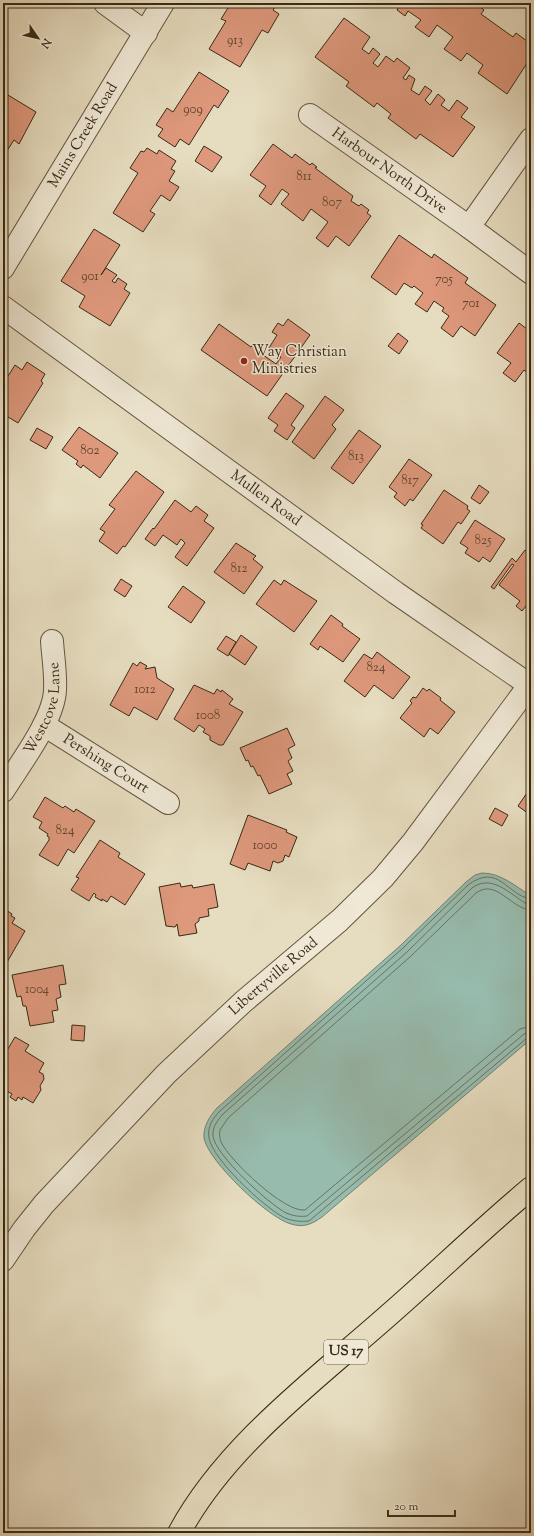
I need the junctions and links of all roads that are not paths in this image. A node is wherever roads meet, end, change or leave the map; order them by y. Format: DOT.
graph roads {
  1 [pos="105,3"];
  2 [pos="164,3"];
  3 [pos="146,33"];
  4 [pos="310,115"];
  5 [pos="531,139"];
  6 [pos="469,227"];
  7 [pos="3,268"];
  8 [pos="531,273"];
  9 [pos="3,307"];
  10 [pos="52,641"];
  11 [pos="531,685"];
  12 [pos="44,725"];
  13 [pos="3,791"];
  14 [pos="168,804"];
  15 [pos="531,1188"];
  16 [pos="3,1260"];
  17 [pos="179,1533"];
  1 -- 3 [label="street"];
  2 -- 3 [label="street, Mains Creek Road"];
  3 -- 7 [label="street, Mains Creek Road"];
  4 -- 6 [label="street, Harbour North Drive"];
  5 -- 6 [label="street"];
  6 -- 8 [label="street, Harbour North Drive"];
  9 -- 11 [label="street, Mullen Road"];
  10 -- 12 [label="street, Westcove Lane"];
  11 -- 16 [label="street, Libertyville Road"];
  12 -- 13 [label="street, Westcove Lane"];
  12 -- 14 [label="street, Pershing Court"];
  15 -- 17 [label="highway, US 17"];
}
